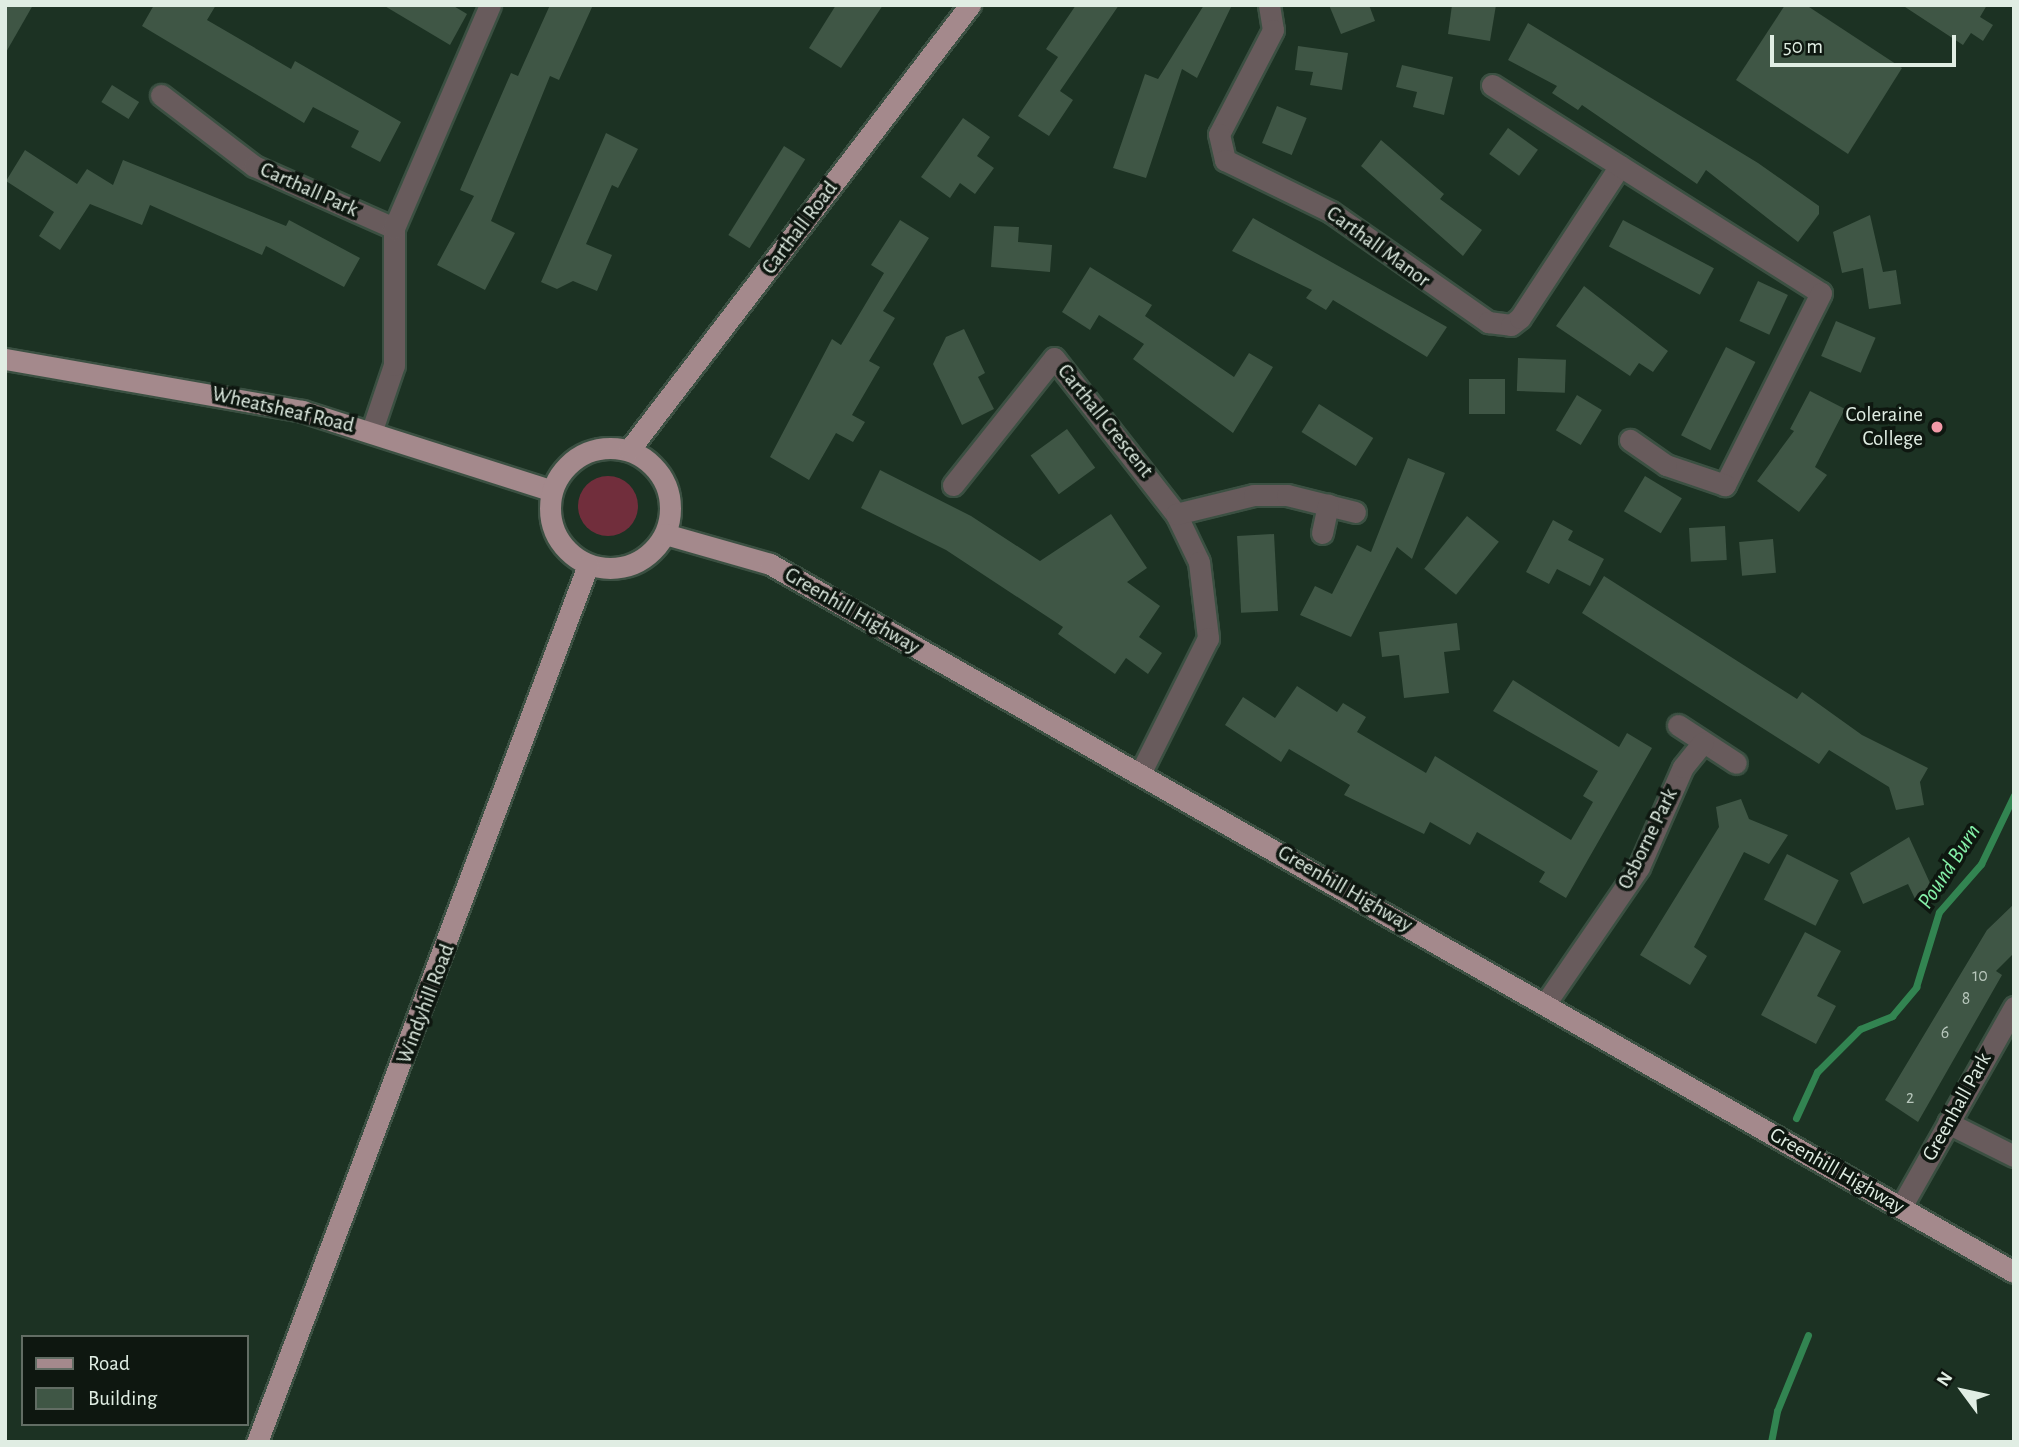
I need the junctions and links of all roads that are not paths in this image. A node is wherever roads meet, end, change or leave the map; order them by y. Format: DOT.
graph roads {
  1 [pos="490,5"];
  2 [pos="971,5"];
  3 [pos="1269,5"];
  4 [pos="1492,85"];
  5 [pos="161,95"];
  6 [pos="1620,166"];
  7 [pos="394,228"];
  8 [pos="5,359"];
  9 [pos="372,430"];
  10 [pos="1630,440"];
  11 [pos="629,450"];
  12 [pos="953,485"];
  13 [pos="552,491"];
  14 [pos="1328,505"];
  15 [pos="1355,512"];
  16 [pos="1176,514"];
  17 [pos="1322,533"];
  18 [pos="665,534"];
  19 [pos="588,565"];
  20 [pos="1678,725"];
  21 [pos="1703,742"];
  22 [pos="1736,763"];
  23 [pos="1142,772"];
  24 [pos="1545,1004"];
  25 [pos="2014,1007"];
  26 [pos="1948,1123"];
  27 [pos="2014,1156"];
  28 [pos="1901,1207"];
  29 [pos="2014,1272"];
  30 [pos="257,1442"];
  1 -- 7 [label="street"];
  2 -- 11 [label="main road, Carthall Road"];
  3 -- 6 [label="street, Carthall Manor"];
  4 -- 6 [label="street"];
  5 -- 7 [label="street, Carthall Park"];
  6 -- 10 [label="street"];
  7 -- 9 [label="street"];
  8 -- 9 [label="main road, Wheatsheaf Road"];
  9 -- 13 [label="main road, Wheatsheaf Road"];
  11 -- 13 [label="main road"];
  11 -- 18 [label="main road"];
  12 -- 16 [label="street, Carthall Crescent"];
  13 -- 19 [label="main road"];
  14 -- 15 [label="street"];
  14 -- 16 [label="street"];
  14 -- 17 [label="street"];
  16 -- 23 [label="street, Carthall Crescent"];
  18 -- 19 [label="main road"];
  18 -- 23 [label="main road, Greenhill Highway"];
  19 -- 30 [label="main road, Windyhill Road"];
  20 -- 21 [label="street"];
  21 -- 22 [label="street"];
  21 -- 24 [label="street, Osborne Park"];
  23 -- 24 [label="main road, Greenhill Highway"];
  24 -- 28 [label="main road, Greenhill Highway"];
  25 -- 26 [label="street, Greenhall Park"];
  26 -- 27 [label="street"];
  26 -- 28 [label="street, Greenhall Park"];
  28 -- 29 [label="main road, Greenhill Highway"];
}
